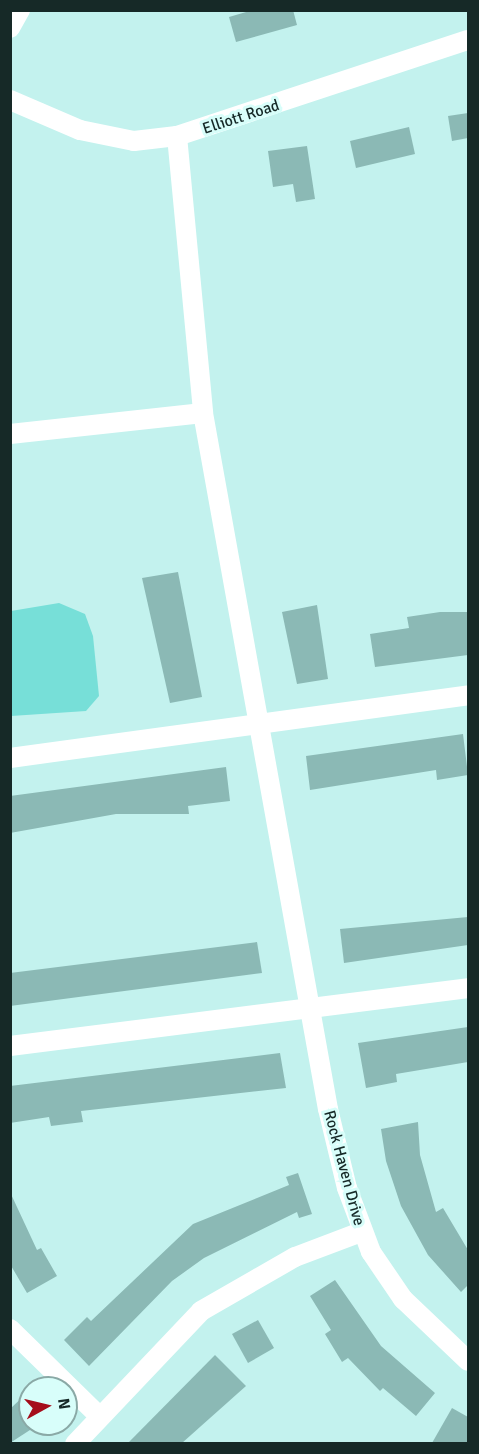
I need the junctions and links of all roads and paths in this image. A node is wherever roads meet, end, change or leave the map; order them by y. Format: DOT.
graph roads {
  1 [pos="20,10"];
  2 [pos="10,28"];
  3 [pos="468,40"];
  4 [pos="10,100"];
  5 [pos="177,136"];
  6 [pos="203,413"];
  7 [pos="10,434"];
  8 [pos="468,695"];
  9 [pos="259,723"];
  10 [pos="10,758"];
  11 [pos="468,988"];
  12 [pos="311,1008"];
  13 [pos="10,1046"];
  14 [pos="361,1232"];
  15 [pos="10,1329"];
  16 [pos="468,1360"];
  17 [pos="99,1416"];
  18 [pos="75,1443"];
  1 -- 2 [label="street"];
  3 -- 5 [label="street, Elliott Road"];
  4 -- 5 [label="street, Elliott Road"];
  5 -- 6 [label="street, Rock Haven Drive"];
  6 -- 7 [label="street"];
  6 -- 9 [label="street, Rock Haven Drive"];
  8 -- 9 [label="street"];
  9 -- 10 [label="street"];
  9 -- 12 [label="street, Rock Haven Drive"];
  11 -- 12 [label="street"];
  12 -- 13 [label="street"];
  12 -- 14 [label="street, Rock Haven Drive"];
  14 -- 16 [label="street, Rock Haven Drive"];
  14 -- 17 [label="street"];
  15 -- 17 [label="street"];
  17 -- 18 [label="street"];
}
